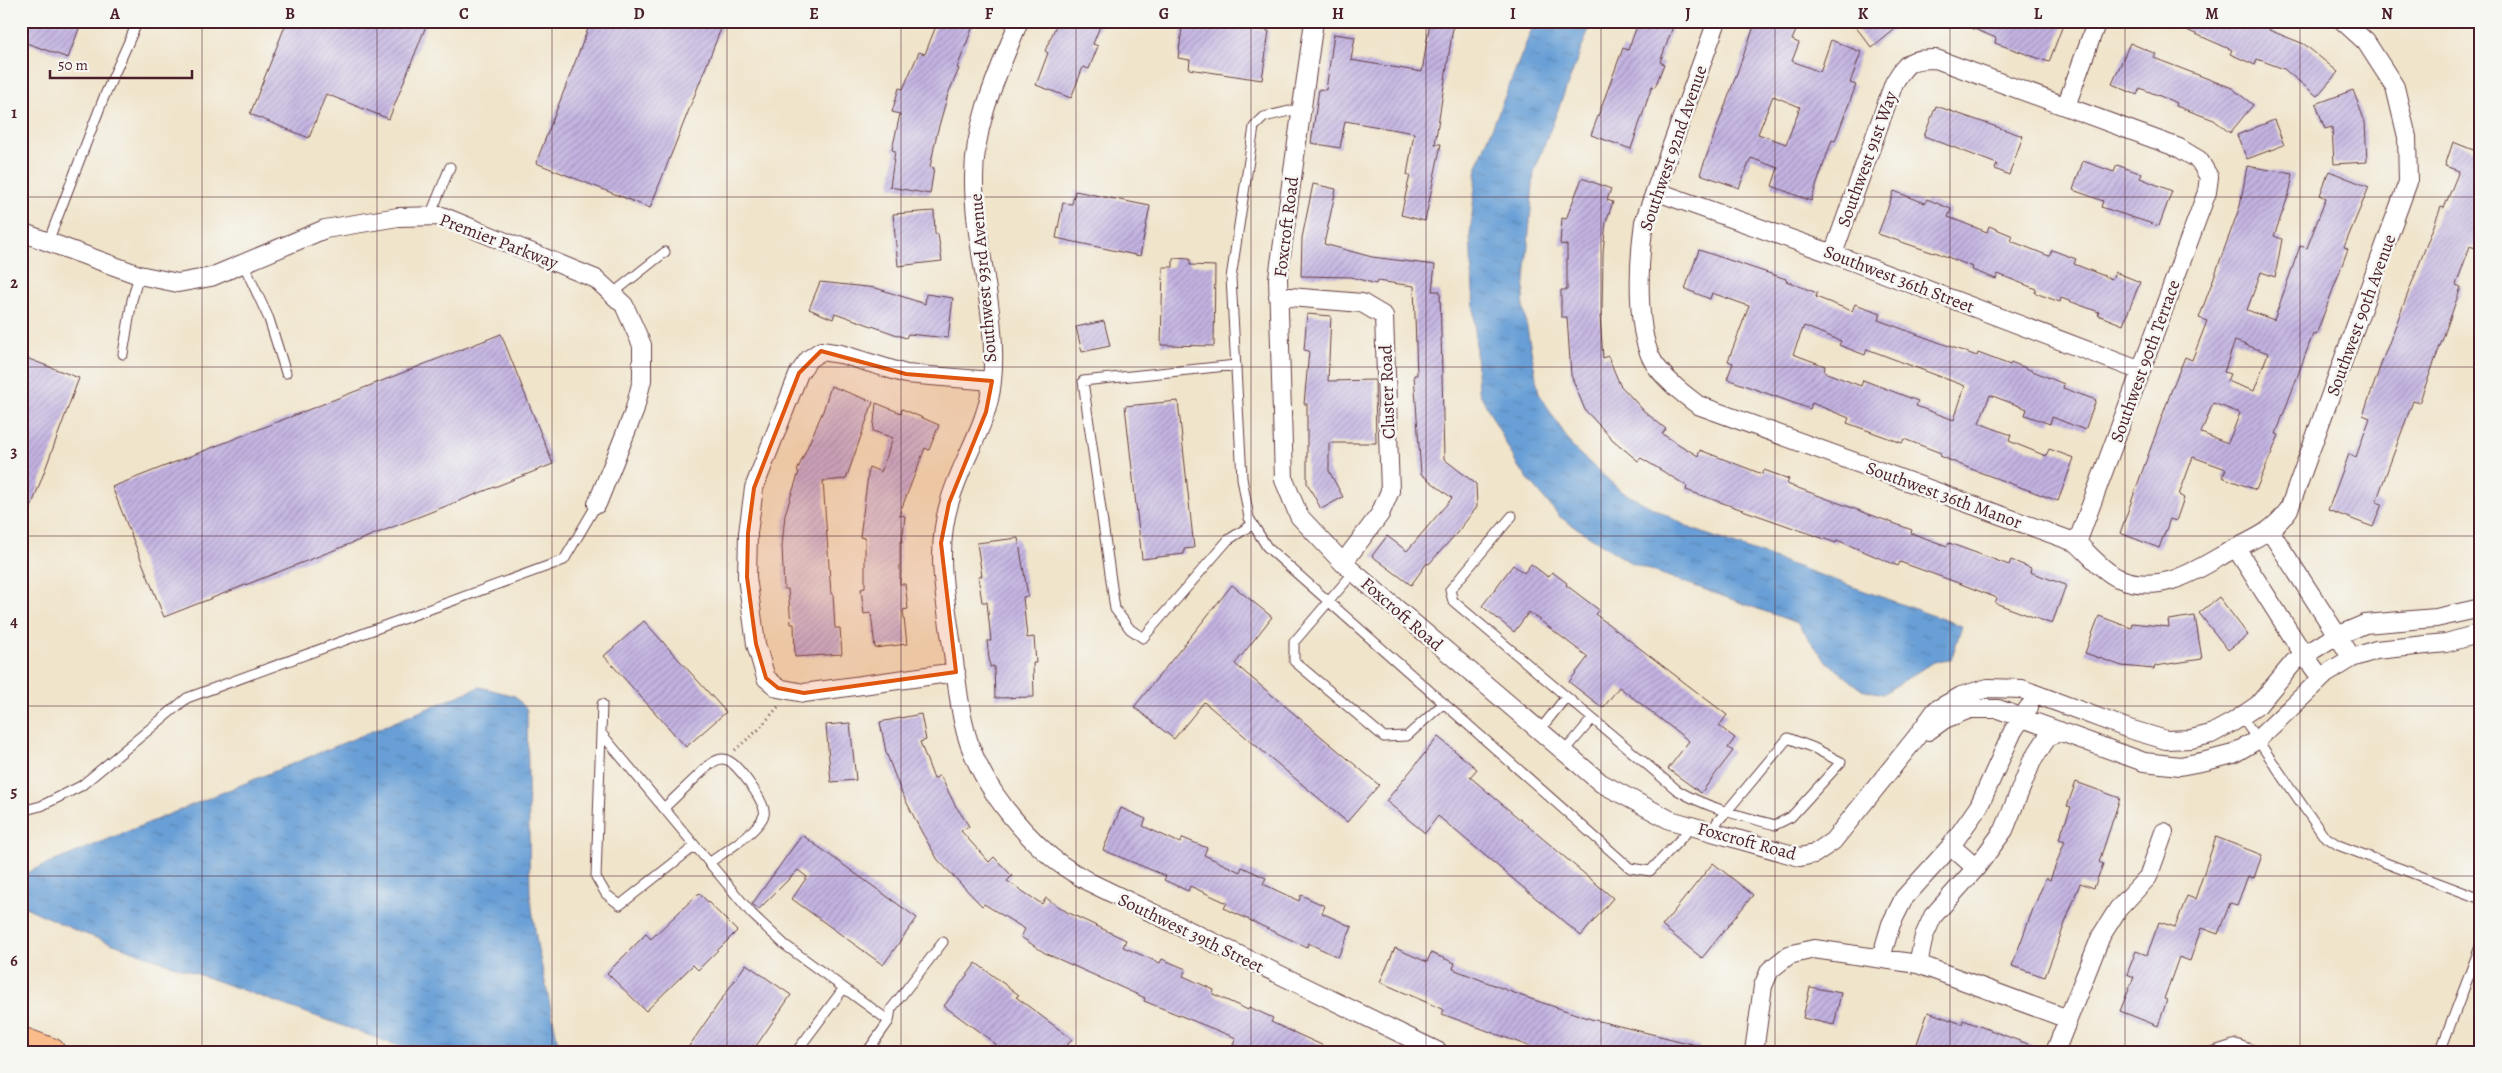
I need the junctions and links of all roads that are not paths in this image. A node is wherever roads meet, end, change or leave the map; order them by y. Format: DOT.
graph roads {
  1 [pos="138,21"];
  2 [pos="1019,21"];
  3 [pos="1314,21"];
  4 [pos="1717,21"];
  5 [pos="2097,21"];
  6 [pos="2343,21"];
  7 [pos="2066,106"];
  8 [pos="1302,108"];
  9 [pos="450,167"];
  10 [pos="1655,191"];
  11 [pos="430,216"];
  12 [pos="21,232"];
  13 [pos="48,242"];
  14 [pos="665,252"];
  15 [pos="1832,254"];
  16 [pos="243,264"];
  17 [pos="139,275"];
  18 [pos="612,294"];
  19 [pos="1278,296"];
  20 [pos="123,354"];
  21 [pos="1654,364"];
  22 [pos="1236,365"];
  23 [pos="2141,371"];
  24 [pos="286,373"];
  25 [pos="992,381"];
  26 [pos="597,504"];
  27 [pos="1512,516"];
  28 [pos="1253,524"];
  29 [pos="2270,531"];
  30 [pos="2077,543"];
  31 [pos="2236,548"];
  32 [pos="1348,568"];
  33 [pos="1329,600"];
  34 [pos="2481,608"];
  35 [pos="2481,633"];
  36 [pos="2338,635"];
  37 [pos="2304,655"];
  38 [pos="2352,658"];
  39 [pos="956,672"];
  40 [pos="2321,678"];
  41 [pos="2038,695"];
  42 [pos="1566,697"];
  43 [pos="1444,703"];
  44 [pos="602,704"];
  45 [pos="2022,716"];
  46 [pos="2241,716"];
  47 [pos="1592,719"];
  48 [pos="1539,731"];
  49 [pos="2060,731"];
  50 [pos="601,733"];
  51 [pos="1915,739"];
  52 [pos="2258,740"];
  53 [pos="1564,752"];
  54 [pos="979,769"];
  55 [pos="664,808"];
  56 [pos="21,811"];
  57 [pos="1727,811"];
  58 [pos="1692,827"];
  59 [pos="1713,832"];
  60 [pos="2164,832"];
  61 [pos="695,846"];
  62 [pos="1950,846"];
  63 [pos="709,863"];
  64 [pos="1976,868"];
  65 [pos="2481,899"];
  66 [pos="943,942"];
  67 [pos="2481,944"];
  68 [pos="1881,958"];
  69 [pos="1918,964"];
  70 [pos="844,988"];
  71 [pos="2068,1019"];
  72 [pos="889,1021"];
  73 [pos="21,1041"];
  74 [pos="51,1052"];
  75 [pos="796,1052"];
  76 [pos="867,1052"];
  77 [pos="1439,1052"];
  78 [pos="1754,1052"];
  79 [pos="2055,1052"];
  80 [pos="2211,1052"];
  81 [pos="2258,1052"];
  82 [pos="2440,1052"];
  1 -- 13 [label="lane"];
  2 -- 25 [label="street, Southwest 93rd Avenue"];
  3 -- 8 [label="street, Foxcroft Road"];
  4 -- 10 [label="street, Southwest 92nd Avenue"];
  5 -- 7 [label="street"];
  6 -- 29 [label="street, Southwest 90th Avenue"];
  7 -- 15 [label="street, Southwest 91st Way"];
  7 -- 23 [label="street, Southwest 90th Terrace"];
  8 -- 19 [label="street, Foxcroft Road"];
  8 -- 22 [label="lane"];
  9 -- 11 [label="lane"];
  10 -- 15 [label="street, Southwest 36th Street"];
  10 -- 21 [label="street, Southwest 92nd Avenue"];
  11 -- 16 [label="street, Premier Parkway"];
  11 -- 18 [label="street, Premier Parkway"];
  12 -- 13 [label="street, Premier Parkway"];
  13 -- 17 [label="street, Premier Parkway"];
  14 -- 18 [label="lane"];
  15 -- 23 [label="street, Southwest 36th Street"];
  16 -- 17 [label="street, Premier Parkway"];
  16 -- 24 [label="lane"];
  17 -- 20 [label="lane"];
  18 -- 26 [label="street, Premier Parkway"];
  19 -- 32 [label="street, Foxcroft Road"];
  19 -- 32 [label="street, Cluster Road"];
  21 -- 30 [label="street, Southwest 36th Manor"];
  22 -- 28 [label="lane"];
  22 -- 28 [label="lane"];
  23 -- 30 [label="street, Southwest 90th Terrace"];
  25 -- 39 [label="street, Southwest 93rd Avenue"];
  25 -- 39 [label="street"];
  26 -- 56 [label="lane"];
  27 -- 42 [label="lane"];
  28 -- 33 [label="lane"];
  29 -- 31 [label="street, Southwest 36th Manor"];
  29 -- 36 [label="street"];
  30 -- 31 [label="street, Southwest 36th Manor"];
  31 -- 37 [label="street"];
  32 -- 33 [label="lane"];
  32 -- 48 [label="street, Foxcroft Road"];
  33 -- 43 [label="lane"];
  33 -- 43 [label="lane"];
  34 -- 36 [label="street"];
  35 -- 38 [label="street"];
  36 -- 37 [label="street"];
  36 -- 38 [label="street"];
  37 -- 40 [label="street"];
  37 -- 46 [label="street"];
  38 -- 40 [label="street"];
  39 -- 54 [label="street, Southwest 93rd Avenue"];
  40 -- 52 [label="street"];
  41 -- 45 [label="street"];
  41 -- 46 [label="street"];
  41 -- 51 [label="street"];
  42 -- 47 [label="lane"];
  42 -- 48 [label="lane"];
  43 -- 58 [label="lane"];
  44 -- 50 [label="lane"];
  45 -- 49 [label="street"];
  45 -- 51 [label="street"];
  45 -- 62 [label="street"];
  46 -- 52 [label="lane"];
  47 -- 53 [label="lane"];
  47 -- 57 [label="lane"];
  48 -- 53 [label="street, Foxcroft Road"];
  49 -- 52 [label="street"];
  49 -- 64 [label="street"];
  50 -- 55 [label="lane"];
  50 -- 61 [label="lane"];
  51 -- 59 [label="street, Foxcroft Road"];
  52 -- 65 [label="lane"];
  53 -- 58 [label="street, Foxcroft Road"];
  54 -- 77 [label="street, Southwest 39th Street"];
  55 -- 61 [label="lane"];
  55 -- 63 [label="lane"];
  57 -- 57 [label="lane"];
  57 -- 59 [label="lane"];
  58 -- 59 [label="street, Foxcroft Road"];
  60 -- 71 [label="street"];
  61 -- 63 [label="lane"];
  62 -- 64 [label="street"];
  62 -- 68 [label="street"];
  63 -- 70 [label="lane"];
  64 -- 69 [label="street"];
  66 -- 72 [label="lane"];
  67 -- 82 [label="lane"];
  68 -- 69 [label="street"];
  68 -- 78 [label="street"];
  69 -- 71 [label="street"];
  70 -- 72 [label="lane"];
  70 -- 75 [label="lane"];
  71 -- 79 [label="street"];
  72 -- 76 [label="lane"];
  73 -- 74 [label="highway"];
  80 -- 81 [label="lane"];
}
